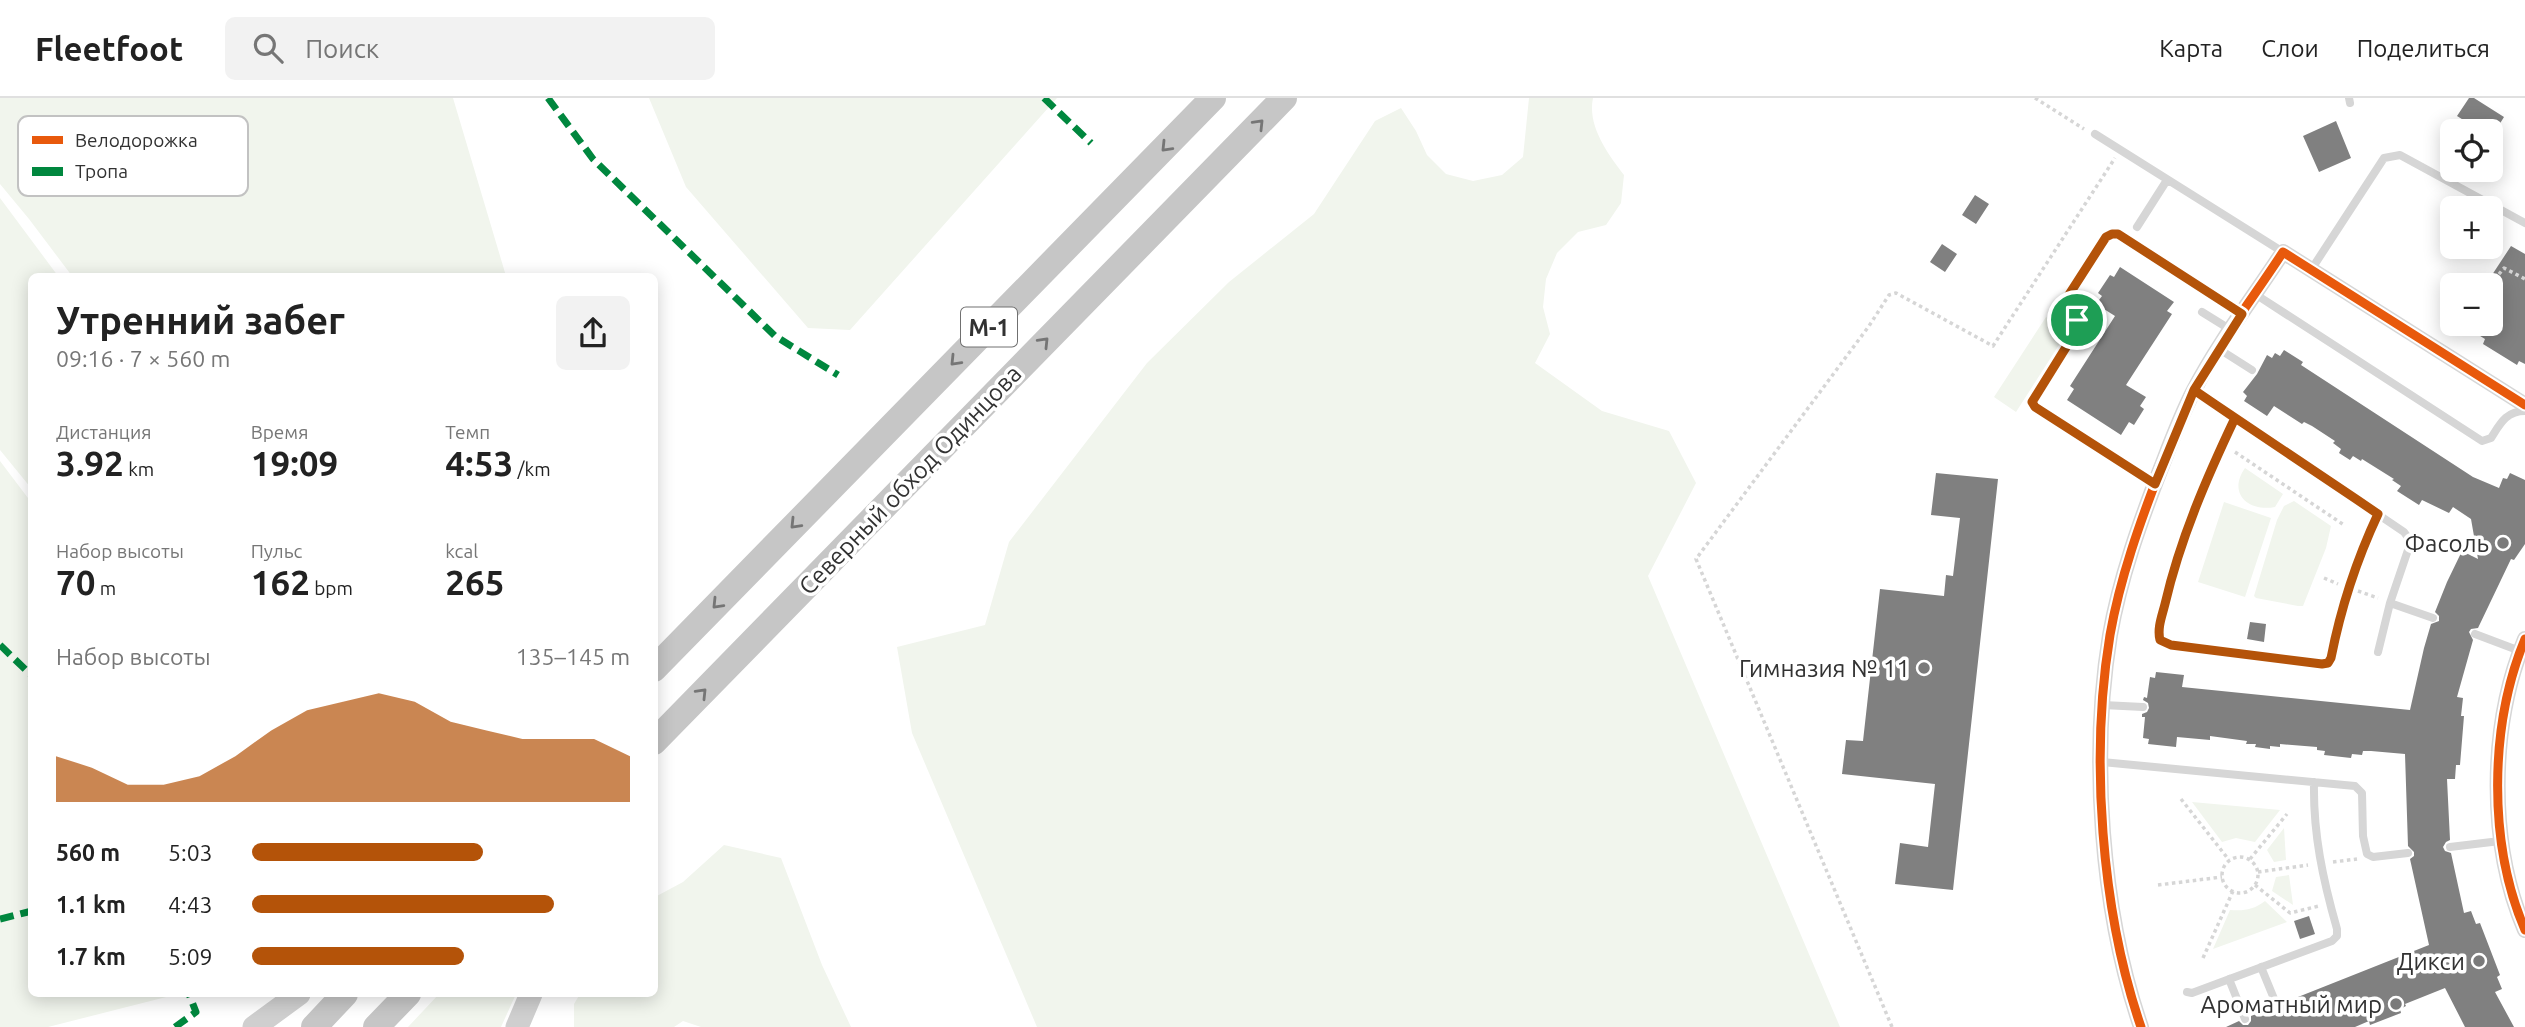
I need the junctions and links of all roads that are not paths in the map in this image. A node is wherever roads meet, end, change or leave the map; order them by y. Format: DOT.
graph roads {
  1 [pos="1213,98"];
  2 [pos="1284,98"];
  3 [pos="2095,134"];
  4 [pos="2168,180"];
  5 [pos="2525,223"];
  6 [pos="2137,227"];
  7 [pos="2283,252"];
  8 [pos="2311,270"];
  9 [pos="2255,294"];
  10 [pos="2202,312"];
  11 [pos="2242,314"];
  12 [pos="2231,330"];
  13 [pos="2219,349"];
  14 [pos="2252,370"];
  15 [pos="2194,390"];
  16 [pos="2525,405"];
  17 [pos="2525,411"];
  18 [pos="2235,418"];
  19 [pos="2155,484"];
  20 [pos="2378,514"];
  21 [pos="2390,603"];
  22 [pos="2433,618"];
  23 [pos="2475,634"];
  24 [pos="2523,645"];
  25 [pos="2378,652"];
  26 [pos="658,665"];
  27 [pos="2103,705"];
  28 [pos="2143,707"];
  29 [pos="658,738"];
  30 [pos="2102,762"];
  31 [pos="2314,782"];
  32 [pos="2500,841"];
  33 [pos="2450,847"];
  34 [pos="2408,853"];
  35 [pos="2525,930"];
  36 [pos="2261,967"];
  37 [pos="2229,979"];
  38 [pos="2187,992"];
  39 [pos="295,997"];
  40 [pos="342,997"];
  41 [pos="405,997"];
  42 [pos="530,997"];
  43 [pos="2277,1006"];
  44 [pos="2245,1019"];
  45 [pos="254,1027"];
  46 [pos="314,1027"];
  47 [pos="376,1027"];
  48 [pos="517,1027"];
  49 [pos="2141,1027"];
  1 -- 26 [label="highway, Северный обход Одинцова / М-1, one-way"];
  29 -- 2 [label="highway, Северный обход Одинцова / М-1, one-way"];
  3 -- 4 [label="lane"];
  4 -- 6 [label="lane"];
  4 -- 7 [label="lane"];
  5 -- 8 [label="lane"];
  7 -- 8 [label="street"];
  7 -- 9 [label="street"];
  8 -- 16 [label="street"];
  9 -- 11 [label="street"];
  9 -- 17 [label="lane"];
  10 -- 12 [label="lane"];
  11 -- 12 [label="street"];
  11 -- 19 [label="lane"];
  12 -- 13 [label="street"];
  13 -- 14 [label="lane"];
  13 -- 15 [label="street"];
  15 -- 18 [label="lane"];
  15 -- 19 [label="street"];
  18 -- 20 [label="lane"];
  18 -- 20 [label="lane"];
  19 -- 27 [label="street"];
  20 -- 21 [label="lane"];
  21 -- 22 [label="lane"];
  21 -- 25 [label="lane"];
  23 -- 24 [label="lane"];
  24 -- 32 [label="street"];
  27 -- 28 [label="lane"];
  27 -- 30 [label="street"];
  30 -- 31 [label="lane"];
  30 -- 49 [label="street"];
  31 -- 34 [label="lane"];
  31 -- 36 [label="lane"];
  32 -- 33 [label="lane"];
  32 -- 35 [label="street"];
  36 -- 37 [label="lane"];
  36 -- 43 [label="lane"];
  37 -- 38 [label="lane"];
  37 -- 44 [label="lane"];
  39 -- 45 [label="main road"];
  40 -- 46 [label="highway"];
  41 -- 47 [label="highway"];
  42 -- 48 [label="main road"];
}
